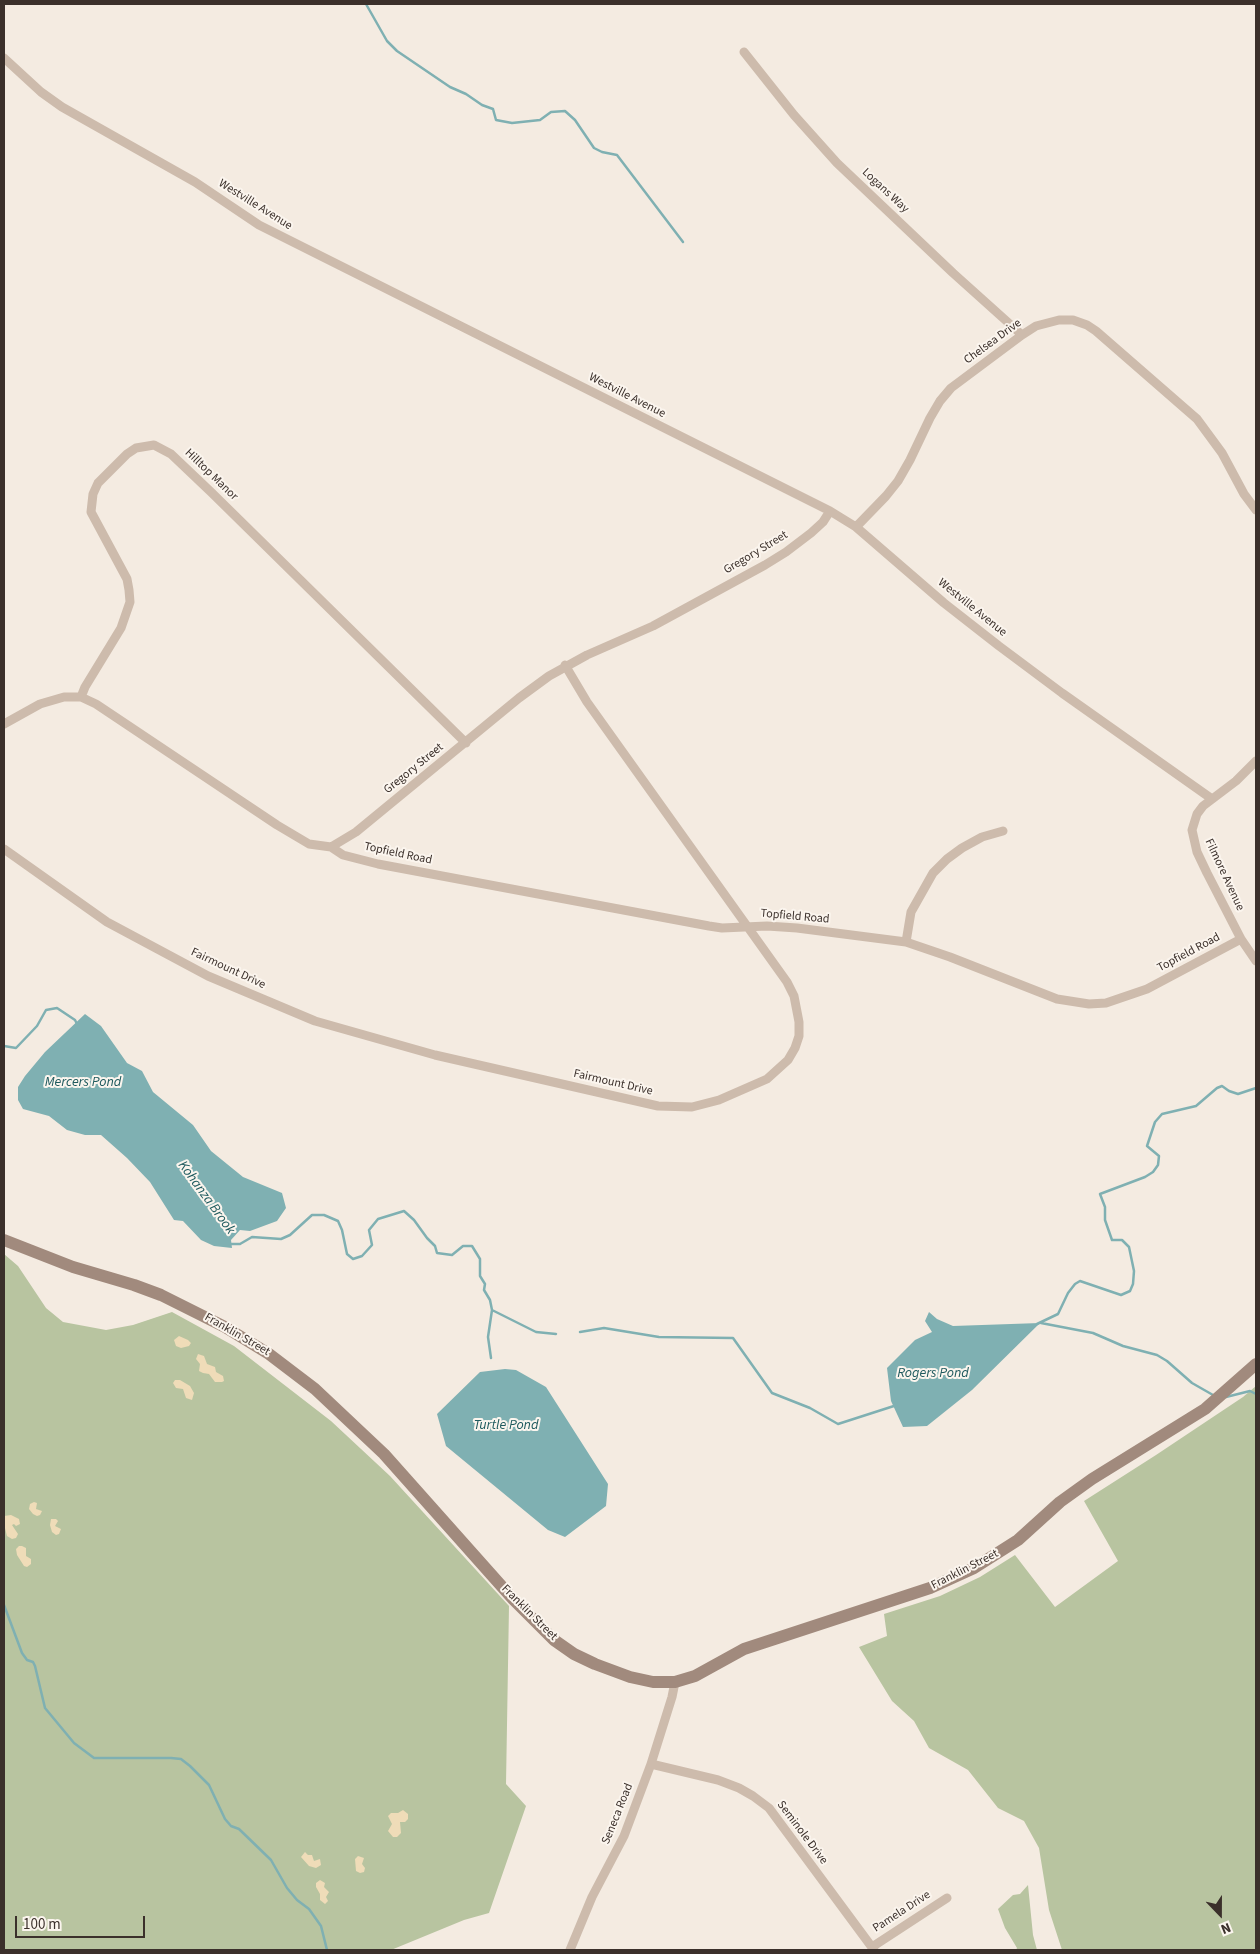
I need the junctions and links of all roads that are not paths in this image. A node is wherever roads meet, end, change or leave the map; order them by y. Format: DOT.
graph roads {
  1 [pos="744,52"];
  2 [pos="4,58"];
  3 [pos="1022,335"];
  4 [pos="1256,510"];
  5 [pos="830,512"];
  6 [pos="856,527"];
  7 [pos="565,665"];
  8 [pos="81,697"];
  9 [pos="4,724"];
  10 [pos="466,743"];
  11 [pos="1256,761"];
  12 [pos="1212,799"];
  13 [pos="1003,831"];
  14 [pos="331,847"];
  15 [pos="4,849"];
  16 [pos="746,926"];
  17 [pos="1241,939"];
  18 [pos="906,942"];
  19 [pos="1256,961"];
  20 [pos="4,1240"];
  21 [pos="1256,1364"];
  22 [pos="675,1682"];
  23 [pos="650,1764"];
  24 [pos="947,1898"];
  25 [pos="873,1949"];
  26 [pos="570,1950"];
  1 -- 3 [label="street, Logans Way"];
  2 -- 5 [label="street, Westville Avenue"];
  3 -- 4 [label="street, Chelsea Drive"];
  3 -- 6 [label="street, Chelsea Drive"];
  5 -- 6 [label="street, Westville Avenue"];
  5 -- 7 [label="street, Gregory Street"];
  6 -- 12 [label="street, Westville Avenue"];
  7 -- 10 [label="street, Gregory Street"];
  7 -- 16 [label="street, Fairmount Drive"];
  8 -- 9 [label="street"];
  8 -- 10 [label="street, Hilltop Manor"];
  8 -- 14 [label="street"];
  10 -- 14 [label="street, Gregory Street"];
  11 -- 12 [label="street, Filmore Avenue"];
  12 -- 17 [label="street, Filmore Avenue"];
  13 -- 18 [label="street"];
  14 -- 16 [label="street, Topfield Road"];
  15 -- 16 [label="street, Fairmount Drive"];
  16 -- 18 [label="street, Topfield Road"];
  17 -- 18 [label="street, Topfield Road"];
  17 -- 19 [label="street, Filmore Avenue"];
  20 -- 22 [label="main road, Franklin Street"];
  21 -- 22 [label="main road, Franklin Street"];
  22 -- 23 [label="street, Seneca Road"];
  23 -- 25 [label="street, Seminole Drive"];
  23 -- 26 [label="street, Seneca Road"];
  24 -- 25 [label="street, Pamela Drive"];
}
